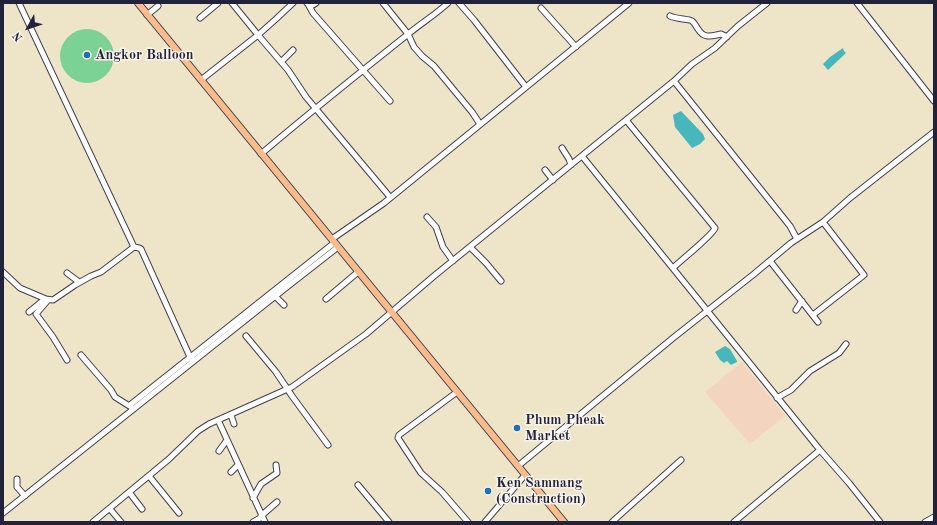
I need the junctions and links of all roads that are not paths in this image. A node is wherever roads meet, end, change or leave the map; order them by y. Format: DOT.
graph roads {
  1 [pos="19,3"];
  2 [pos="139,3"];
  3 [pos="218,3"];
  4 [pos="232,3"];
  5 [pos="293,3"];
  6 [pos="307,3"];
  7 [pos="316,3"];
  8 [pos="384,3"];
  9 [pos="448,3"];
  10 [pos="459,3"];
  11 [pos="629,3"];
  12 [pos="767,3"];
  13 [pos="857,3"];
  14 [pos="158,6"];
  15 [pos="541,8"];
  16 [pos="147,14"];
  17 [pos="670,16"];
  18 [pos="200,18"];
  19 [pos="408,34"];
  20 [pos="258,35"];
  21 [pos="727,37"];
  22 [pos="576,47"];
  23 [pos="293,50"];
  24 [pos="281,62"];
  25 [pos="364,71"];
  26 [pos="201,80"];
  27 [pos="674,82"];
  28 [pos="526,87"];
  29 [pos="934,100"];
  30 [pos="390,101"];
  31 [pos="315,108"];
  32 [pos="626,120"];
  33 [pos="480,124"];
  34 [pos="934,132"];
  35 [pos="562,148"];
  36 [pos="261,154"];
  37 [pos="582,156"];
  38 [pos="571,165"];
  39 [pos="545,170"];
  40 [pos="553,180"];
  41 [pos="390,197"];
  42 [pos="427,217"];
  43 [pos="823,222"];
  44 [pos="797,239"];
  45 [pos="335,243"];
  46 [pos="134,247"];
  47 [pos="470,247"];
  48 [pos="453,261"];
  49 [pos="770,261"];
  50 [pos="673,268"];
  51 [pos="3,272"];
  52 [pos="358,272"];
  53 [pos="67,273"];
  54 [pos="501,281"];
  55 [pos="79,282"];
  56 [pos="275,296"];
  57 [pos="46,299"];
  58 [pos="326,299"];
  59 [pos="802,301"];
  60 [pos="284,305"];
  61 [pos="796,310"];
  62 [pos="708,311"];
  63 [pos="29,312"];
  64 [pos="391,312"];
  65 [pos="813,315"];
  66 [pos="818,322"];
  67 [pos="246,336"];
  68 [pos="846,344"];
  69 [pos="81,355"];
  70 [pos="192,359"];
  71 [pos="67,360"];
  72 [pos="287,389"];
  73 [pos="457,392"];
  74 [pos="777,398"];
  75 [pos="132,407"];
  76 [pos="231,414"];
  77 [pos="218,420"];
  78 [pos="234,424"];
  79 [pos="227,440"];
  80 [pos="328,445"];
  81 [pos="820,450"];
  82 [pos="219,451"];
  83 [pos="681,460"];
  84 [pos="238,465"];
  85 [pos="276,465"];
  86 [pos="518,466"];
  87 [pos="231,472"];
  88 [pos="525,475"];
  89 [pos="149,476"];
  90 [pos="17,479"];
  91 [pos="358,485"];
  92 [pos="129,492"];
  93 [pos="23,495"];
  94 [pos="253,498"];
  95 [pos="277,502"];
  96 [pos="110,509"];
  97 [pos="142,509"];
  98 [pos="3,513"];
  99 [pos="179,513"];
  100 [pos="934,517"];
  101 [pos="263,518"];
  102 [pos="92,522"];
  103 [pos="121,522"];
  104 [pos="253,522"];
  105 [pos="389,522"];
  106 [pos="468,522"];
  107 [pos="485,522"];
  108 [pos="564,522"];
  109 [pos="612,522"];
  110 [pos="734,522"];
  111 [pos="880,522"];
  112 [pos="925,522"];
  1 -- 46 [label="street"];
  2 -- 16 [label="main road"];
  3 -- 18 [label="street"];
  4 -- 20 [label="street"];
  5 -- 20 [label="street"];
  6 -- 7 [label="street"];
  6 -- 25 [label="street"];
  8 -- 19 [label="street"];
  9 -- 19 [label="street"];
  10 -- 28 [label="street"];
  11 -- 22 [label="street"];
  12 -- 21 [label="street"];
  13 -- 29 [label="street"];
  14 -- 16 [label="street"];
  15 -- 22 [label="street"];
  16 -- 26 [label="main road"];
  17 -- 21 [label="street"];
  19 -- 25 [label="street"];
  19 -- 33 [label="street"];
  20 -- 24 [label="street"];
  20 -- 26 [label="street"];
  21 -- 27 [label="street"];
  22 -- 28 [label="street"];
  23 -- 24 [label="street"];
  24 -- 31 [label="street"];
  25 -- 30 [label="street"];
  25 -- 31 [label="street"];
  26 -- 36 [label="main road"];
  27 -- 32 [label="street"];
  27 -- 44 [label="street"];
  28 -- 33 [label="street"];
  31 -- 36 [label="street"];
  31 -- 41 [label="street"];
  32 -- 37 [label="street"];
  32 -- 50 [label="street"];
  33 -- 41 [label="street"];
  34 -- 43 [label="street"];
  35 -- 38 [label="street"];
  36 -- 45 [label="main road"];
  37 -- 38 [label="street"];
  37 -- 50 [label="street"];
  38 -- 40 [label="street"];
  39 -- 40 [label="street"];
  40 -- 47 [label="street"];
  41 -- 45 [label="street"];
  42 -- 48 [label="street"];
  43 -- 44 [label="street"];
  43 -- 65 [label="street"];
  44 -- 49 [label="street"];
  45 -- 52 [label="main road"];
  45 -- 56 [label="street"];
  45 -- 70 [label="street"];
  46 -- 55 [label="street"];
  46 -- 70 [label="street"];
  47 -- 48 [label="street"];
  47 -- 54 [label="street"];
  48 -- 64 [label="street"];
  49 -- 59 [label="street"];
  49 -- 62 [label="street"];
  50 -- 62 [label="street"];
  51 -- 57 [label="street"];
  52 -- 58 [label="street"];
  52 -- 64 [label="main road"];
  53 -- 55 [label="street"];
  55 -- 57 [label="street"];
  56 -- 60 [label="street"];
  56 -- 70 [label="street"];
  57 -- 63 [label="street"];
  57 -- 71 [label="street"];
  59 -- 61 [label="street"];
  59 -- 65 [label="street"];
  62 -- 74 [label="street"];
  62 -- 86 [label="street"];
  64 -- 72 [label="street"];
  64 -- 73 [label="main road"];
  65 -- 66 [label="street"];
  67 -- 72 [label="street"];
  68 -- 74 [label="street"];
  69 -- 75 [label="street"];
  70 -- 75 [label="street"];
  72 -- 76 [label="street"];
  72 -- 80 [label="street"];
  73 -- 86 [label="main road"];
  73 -- 106 [label="street"];
  74 -- 81 [label="street"];
  75 -- 93 [label="street"];
  76 -- 77 [label="street"];
  76 -- 78 [label="street"];
  77 -- 79 [label="street"];
  77 -- 89 [label="street"];
  79 -- 82 [label="street"];
  79 -- 84 [label="street"];
  81 -- 110 [label="street"];
  81 -- 111 [label="street"];
  83 -- 109 [label="street"];
  84 -- 87 [label="street"];
  84 -- 94 [label="street"];
  85 -- 94 [label="street"];
  86 -- 88 [label="main road"];
  88 -- 107 [label="street"];
  88 -- 108 [label="main road"];
  89 -- 92 [label="street"];
  89 -- 99 [label="street"];
  90 -- 93 [label="street"];
  91 -- 105 [label="street"];
  92 -- 96 [label="street"];
  92 -- 97 [label="street"];
  93 -- 98 [label="street"];
  94 -- 101 [label="street"];
  95 -- 101 [label="street"];
  96 -- 102 [label="street"];
  96 -- 103 [label="street"];
  100 -- 112 [label="street"];
  101 -- 104 [label="street"];
}
